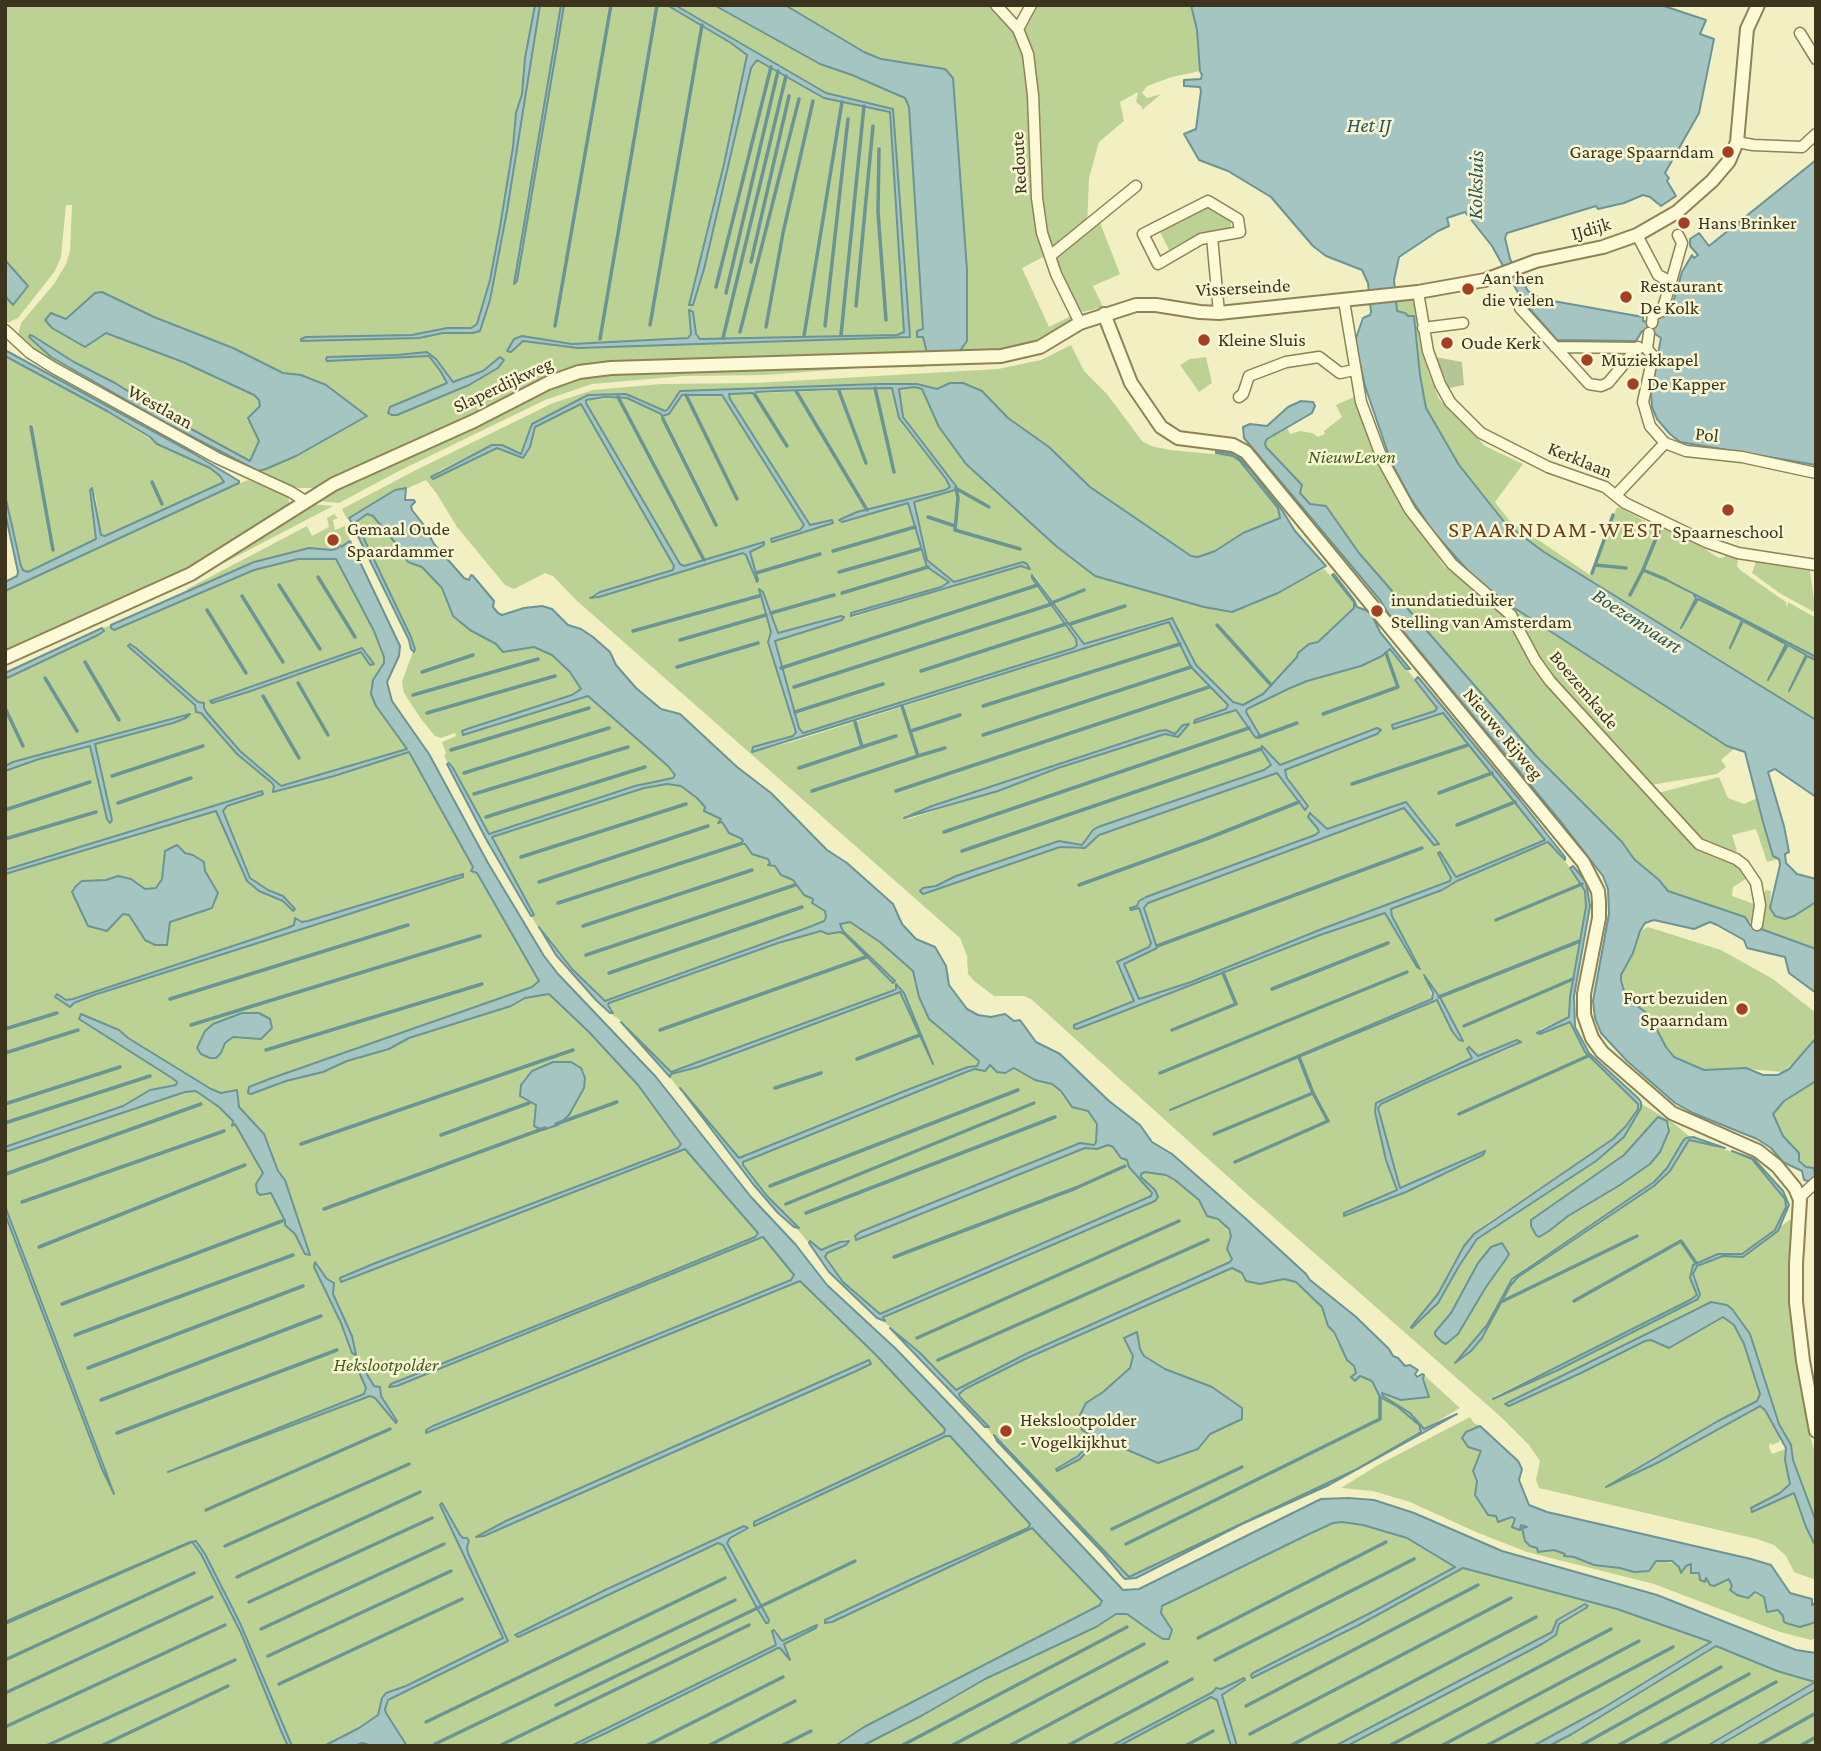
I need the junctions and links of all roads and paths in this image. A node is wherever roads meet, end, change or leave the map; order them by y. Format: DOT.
graph roads {
  1 [pos="996,5"];
  2 [pos="1031,5"];
  3 [pos="1758,5"];
  4 [pos="1018,29"];
  5 [pos="1800,33"];
  6 [pos="1816,59"];
  7 [pos="1816,134"];
  8 [pos="1737,142"];
  9 [pos="1136,186"];
  10 [pos="1637,235"];
  11 [pos="1678,235"];
  12 [pos="1212,237"];
  13 [pos="1050,256"];
  14 [pos="1671,282"];
  15 [pos="1412,292"];
  16 [pos="1368,298"];
  17 [pos="1344,301"];
  18 [pos="1520,308"];
  19 [pos="1219,313"];
  20 [pos="1104,314"];
  21 [pos="1080,323"];
  22 [pos="1463,323"];
  23 [pos="1423,328"];
  24 [pos="5,330"];
  25 [pos="1555,347"];
  26 [pos="1642,348"];
  27 [pos="1354,370"];
  28 [pos="1239,397"];
  29 [pos="1665,443"];
  30 [pos="1816,473"];
  31 [pos="1617,494"];
  32 [pos="305,501"];
  33 [pos="1816,565"];
  34 [pos="5,658"];
  35 [pos="1757,925"];
  36 [pos="1814,1183"];
  37 [pos="1800,1196"];
  38 [pos="1816,1431"];
  1 -- 4 [label="street, Redoute"];
  2 -- 4 [label="street"];
  3 -- 8 [label="street"];
  4 -- 13 [label="street, Redoute"];
  5 -- 6 [label="street"];
  7 -- 8 [label="street"];
  8 -- 10 [label="street, IJdijk"];
  9 -- 13 [label="street"];
  10 -- 14 [label="street"];
  10 -- 15 [label="street, IJdijk"];
  11 -- 14 [label="street"];
  12 -- 12 [label="street"];
  12 -- 19 [label="street"];
  13 -- 21 [label="street, Redoute"];
  14 -- 26 [label="street"];
  15 -- 16 [label="street, IJdijk"];
  15 -- 23 [label="street, Kerklaan"];
  16 -- 17 [label="street, Visserseinde"];
  17 -- 19 [label="street, Visserseinde"];
  17 -- 27 [label="street, Boezemkade"];
  18 -- 25 [label="street"];
  19 -- 20 [label="street, Visserseinde"];
  20 -- 21 [label="street, Slaperdijkweg"];
  20 -- 37 [label="street, Nieuwe Rijweg"];
  21 -- 32 [label="street, Slaperdijkweg"];
  22 -- 23 [label="street"];
  23 -- 31 [label="street, Kerklaan"];
  24 -- 32 [label="street, Westlaan"];
  25 -- 26 [label="street"];
  25 -- 26 [label="street"];
  26 -- 29 [label="street"];
  27 -- 28 [label="street"];
  27 -- 35 [label="street, Boezemkade"];
  29 -- 30 [label="street, Pol"];
  29 -- 31 [label="street"];
  31 -- 33 [label="street, Kerklaan"];
  32 -- 34 [label="street, Slaperdijkweg"];
  36 -- 37 [label="street"];
  37 -- 38 [label="street"];
}
